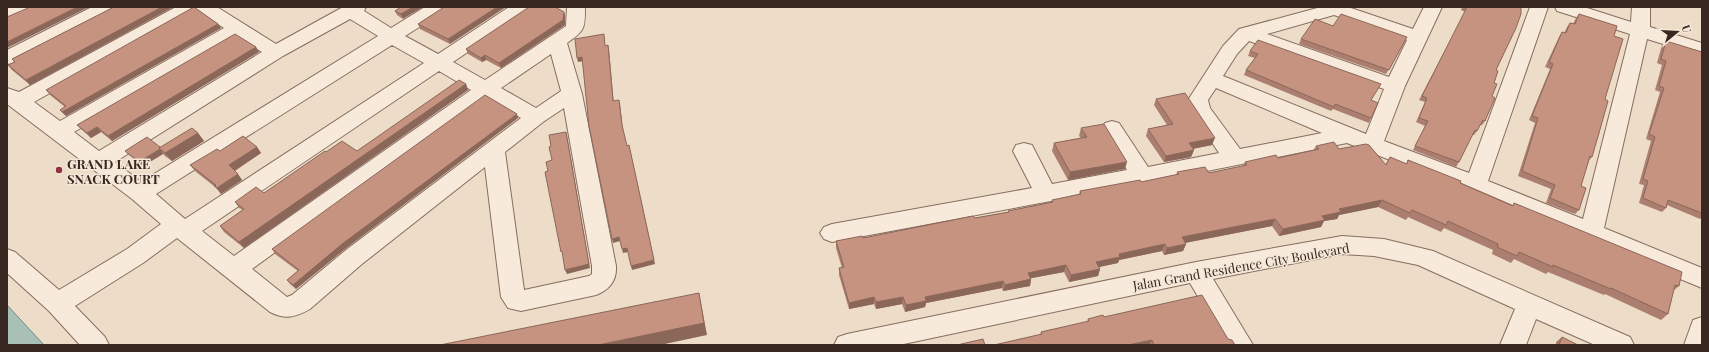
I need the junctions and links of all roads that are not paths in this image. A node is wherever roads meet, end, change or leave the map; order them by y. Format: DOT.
graph roads {
  1 [pos="24,7"];
  2 [pos="106,7"];
  3 [pos="190,7"];
  4 [pos="204,7"];
  5 [pos="438,7"];
  6 [pos="522,7"];
  7 [pos="576,7"];
  8 [pos="1433,7"];
  9 [pos="1539,7"];
  10 [pos="1564,7"];
  11 [pos="1641,7"];
  12 [pos="1339,8"];
  13 [pos="354,9"];
  14 [pos="7,15"];
  15 [pos="237,29"];
  16 [pos="1640,30"];
  17 [pos="1246,33"];
  18 [pos="391,36"];
  19 [pos="1417,37"];
  20 [pos="557,40"];
  21 [pos="1702,50"];
  22 [pos="276,52"];
  23 [pos="7,58"];
  24 [pos="438,62"];
  25 [pos="1212,79"];
  26 [pos="1395,86"];
  27 [pos="486,89"];
  28 [pos="572,94"];
  29 [pos="13,98"];
  30 [pos="536,117"];
  31 [pos="1112,128"];
  32 [pos="58,132"];
  33 [pos="1348,135"];
  34 [pos="1372,144"];
  35 [pos="494,149"];
  36 [pos="1024,151"];
  37 [pos="1234,157"];
  38 [pos="98,162"];
  39 [pos="1142,176"];
  40 [pos="1476,184"];
  41 [pos="140,193"];
  42 [pos="1046,194"];
  43 [pos="181,228"];
  44 [pos="1591,232"];
  45 [pos="832,233"];
  46 [pos="7,259"];
  47 [pos="234,269"];
  48 [pos="1196,272"];
  49 [pos="1702,278"];
  50 [pos="58,304"];
  51 [pos="1529,305"];
  52 [pos="1702,328"];
  53 [pos="96,345"];
  54 [pos="847,345"];
  55 [pos="1240,345"];
  56 [pos="1513,345"];
  57 [pos="1620,345"];
  58 [pos="1697,345"];
  1 -- 14 [label="street"];
  2 -- 23 [label="street"];
  3 -- 29 [label="street"];
  4 -- 15 [label="street"];
  5 -- 18 [label="street"];
  6 -- 24 [label="street"];
  7 -- 20 [label="street"];
  8 -- 19 [label="street"];
  9 -- 40 [label="street"];
  10 -- 16 [label="street"];
  11 -- 16 [label="street"];
  12 -- 17 [label="street"];
  12 -- 19 [label="street"];
  13 -- 18 [label="street"];
  13 -- 22 [label="street"];
  15 -- 22 [label="street"];
  15 -- 32 [label="street"];
  16 -- 21 [label="street"];
  16 -- 44 [label="street"];
  17 -- 25 [label="street"];
  17 -- 26 [label="street"];
  18 -- 24 [label="street"];
  18 -- 41 [label="street"];
  19 -- 26 [label="street"];
  20 -- 27 [label="street"];
  20 -- 28 [label="street"];
  22 -- 38 [label="street"];
  24 -- 27 [label="street"];
  24 -- 43 [label="street"];
  25 -- 33 [label="street"];
  25 -- 37 [label="street"];
  26 -- 34 [label="street"];
  27 -- 30 [label="street"];
  27 -- 47 [label="street"];
  28 -- 30 [label="street"];
  28 -- 35 [label="street"];
  29 -- 32 [label="street"];
  30 -- 35 [label="street"];
  31 -- 39 [label="street"];
  32 -- 38 [label="street"];
  33 -- 34 [label="street"];
  33 -- 37 [label="street"];
  34 -- 40 [label="street"];
  35 -- 47 [label="street"];
  36 -- 42 [label="street"];
  37 -- 39 [label="street"];
  38 -- 41 [label="street"];
  39 -- 42 [label="street"];
  40 -- 44 [label="street"];
  41 -- 43 [label="street"];
  42 -- 45 [label="street"];
  43 -- 47 [label="street"];
  43 -- 50 [label="street"];
  44 -- 49 [label="street"];
  46 -- 50 [label="street"];
  48 -- 51 [label="street, Jalan Grand Residence City Boulevard"];
  48 -- 54 [label="street, Jalan Grand Residence City Boulevard"];
  48 -- 55 [label="street"];
  50 -- 53 [label="street"];
  51 -- 56 [label="street"];
  51 -- 57 [label="street, Jalan Grand Residence City Boulevard"];
  52 -- 58 [label="street"];
}
